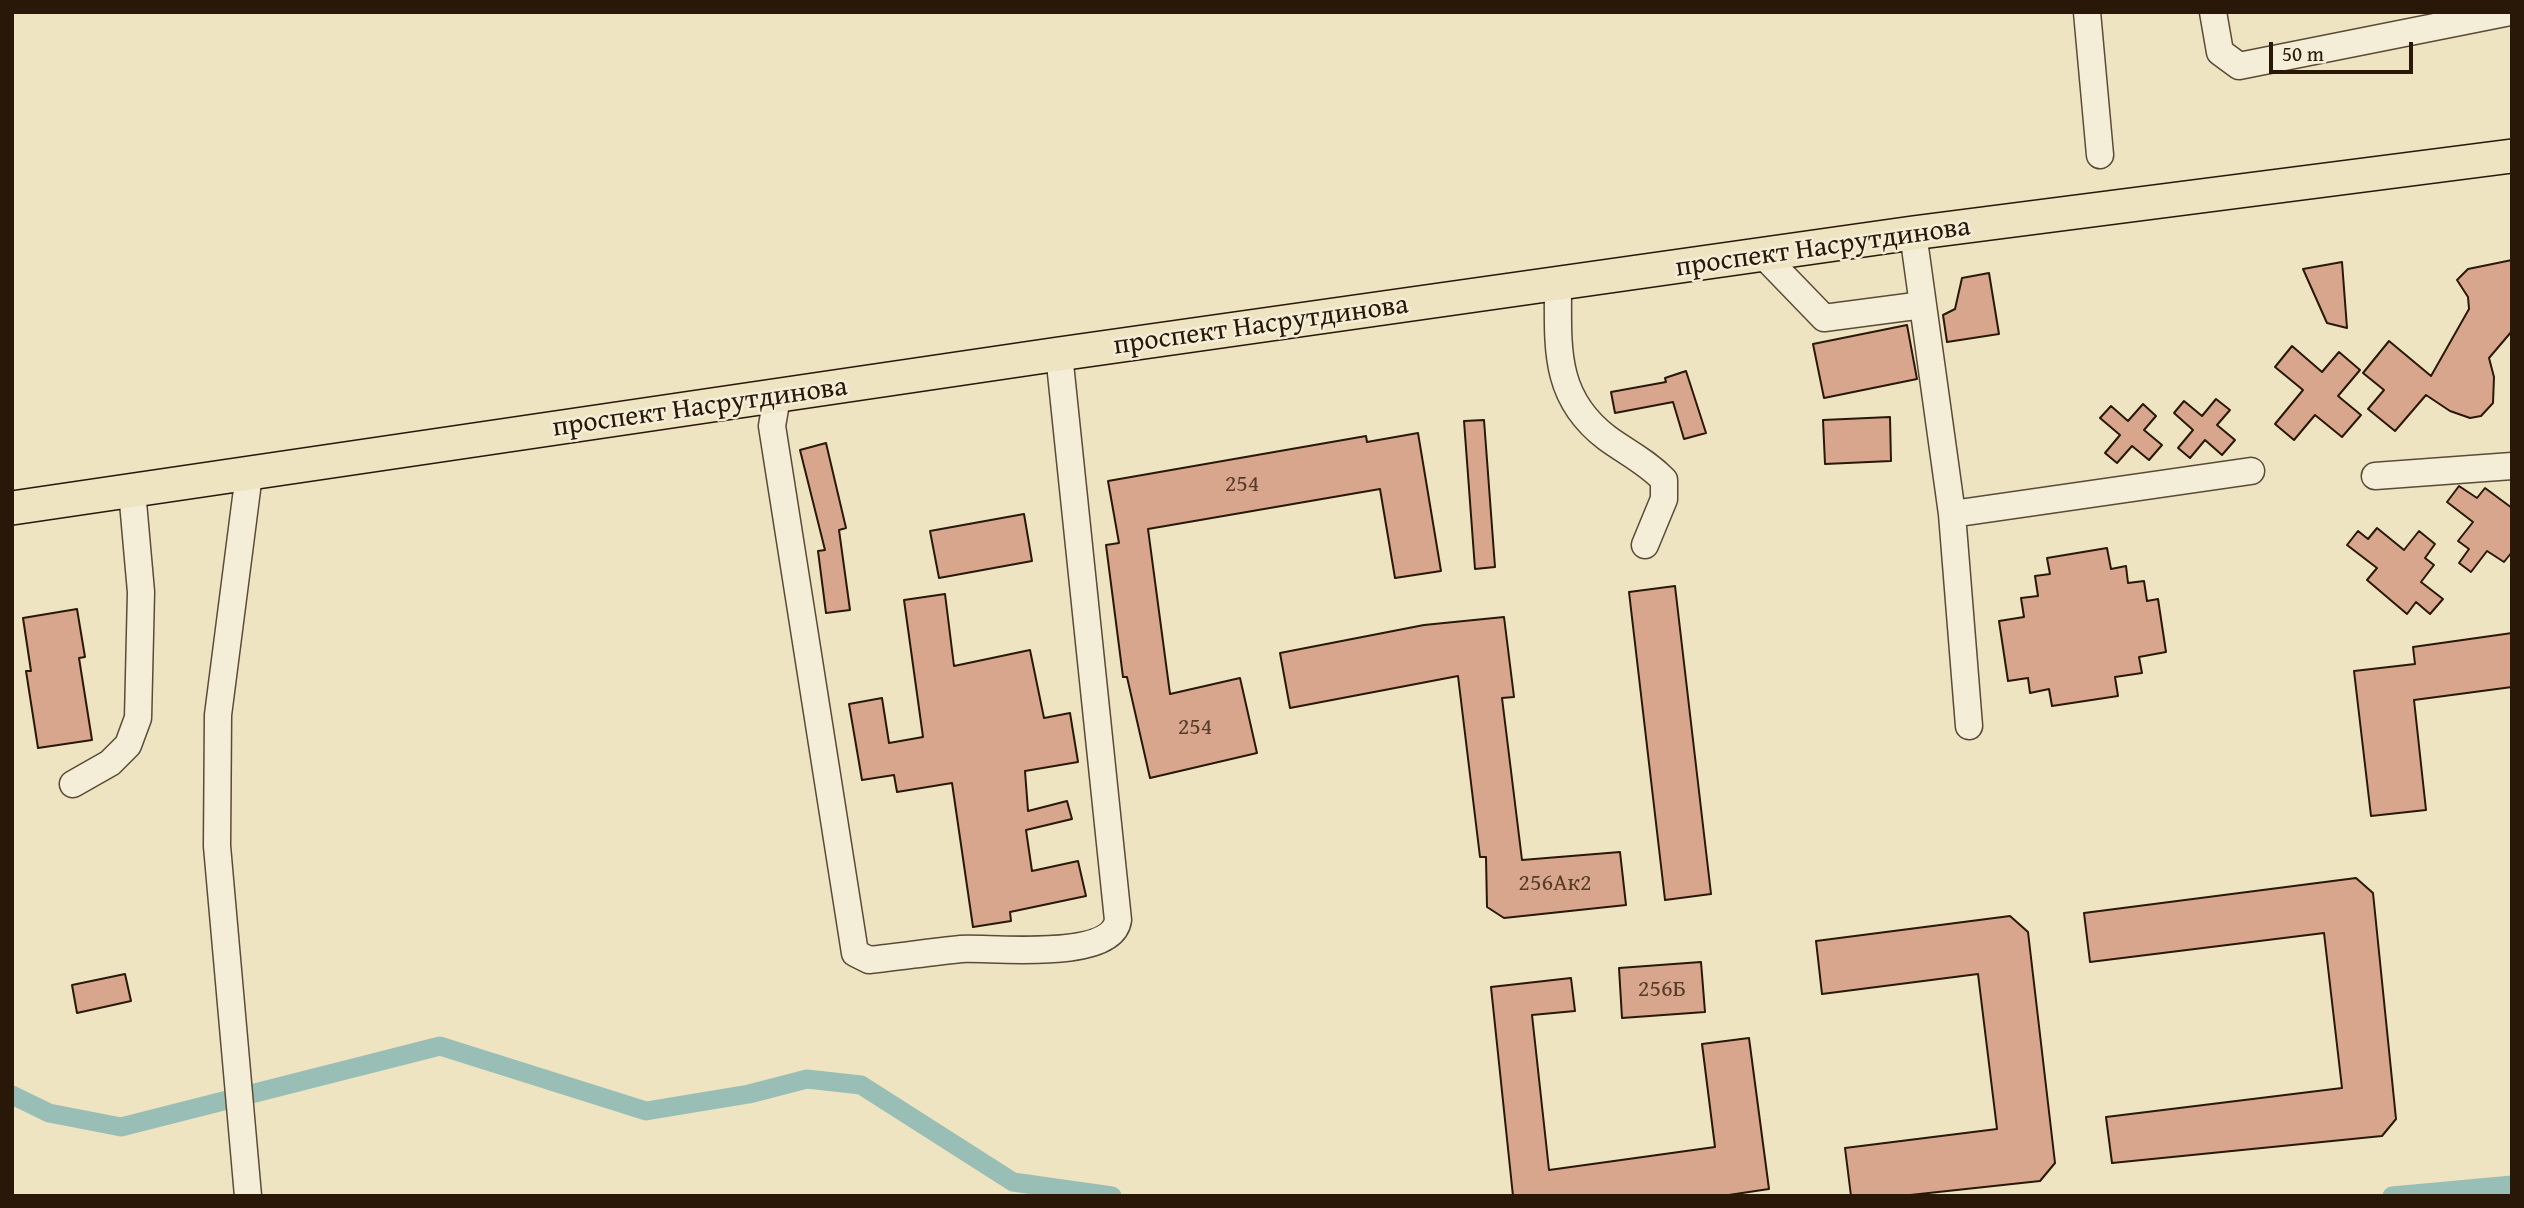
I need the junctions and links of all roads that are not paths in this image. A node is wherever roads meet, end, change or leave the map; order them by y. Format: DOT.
graph roads {
  1 [pos="2087,12"];
  2 [pos="2213,12"];
  3 [pos="2510,12"];
  4 [pos="2100,155"];
  5 [pos="2512,156"];
  6 [pos="1913,233"];
  7 [pos="1765,257"];
  8 [pos="1559,285"];
  9 [pos="1925,315"];
  10 [pos="1059,354"];
  11 [pos="777,397"];
  12 [pos="2512,466"];
  13 [pos="2250,471"];
  14 [pos="249,474"];
  15 [pos="2375,476"];
  16 [pos="132,491"];
  17 [pos="12,508"];
  18 [pos="1952,514"];
  19 [pos="1645,545"];
  20 [pos="1969,726"];
  21 [pos="73,784"];
  22 [pos="248,1196"];
  1 -- 4 [label="street"];
  2 -- 3 [label="street"];
  5 -- 6 [label="main road, проспект Насрутдинова"];
  6 -- 7 [label="main road, проспект Насрутдинова"];
  6 -- 9 [label="street"];
  7 -- 8 [label="main road, проспект Насрутдинова"];
  7 -- 9 [label="street"];
  8 -- 10 [label="main road, проспект Насрутдинова"];
  8 -- 19 [label="street"];
  9 -- 18 [label="street"];
  10 -- 11 [label="main road, проспект Насрутдинова"];
  10 -- 11 [label="street"];
  11 -- 14 [label="main road, проспект Насрутдинова"];
  12 -- 15 [label="street"];
  13 -- 18 [label="street"];
  14 -- 16 [label="main road, проспект Насрутдинова"];
  14 -- 22 [label="street"];
  16 -- 17 [label="main road, проспект Насрутдинова"];
  16 -- 21 [label="street"];
  18 -- 20 [label="street"];
}
